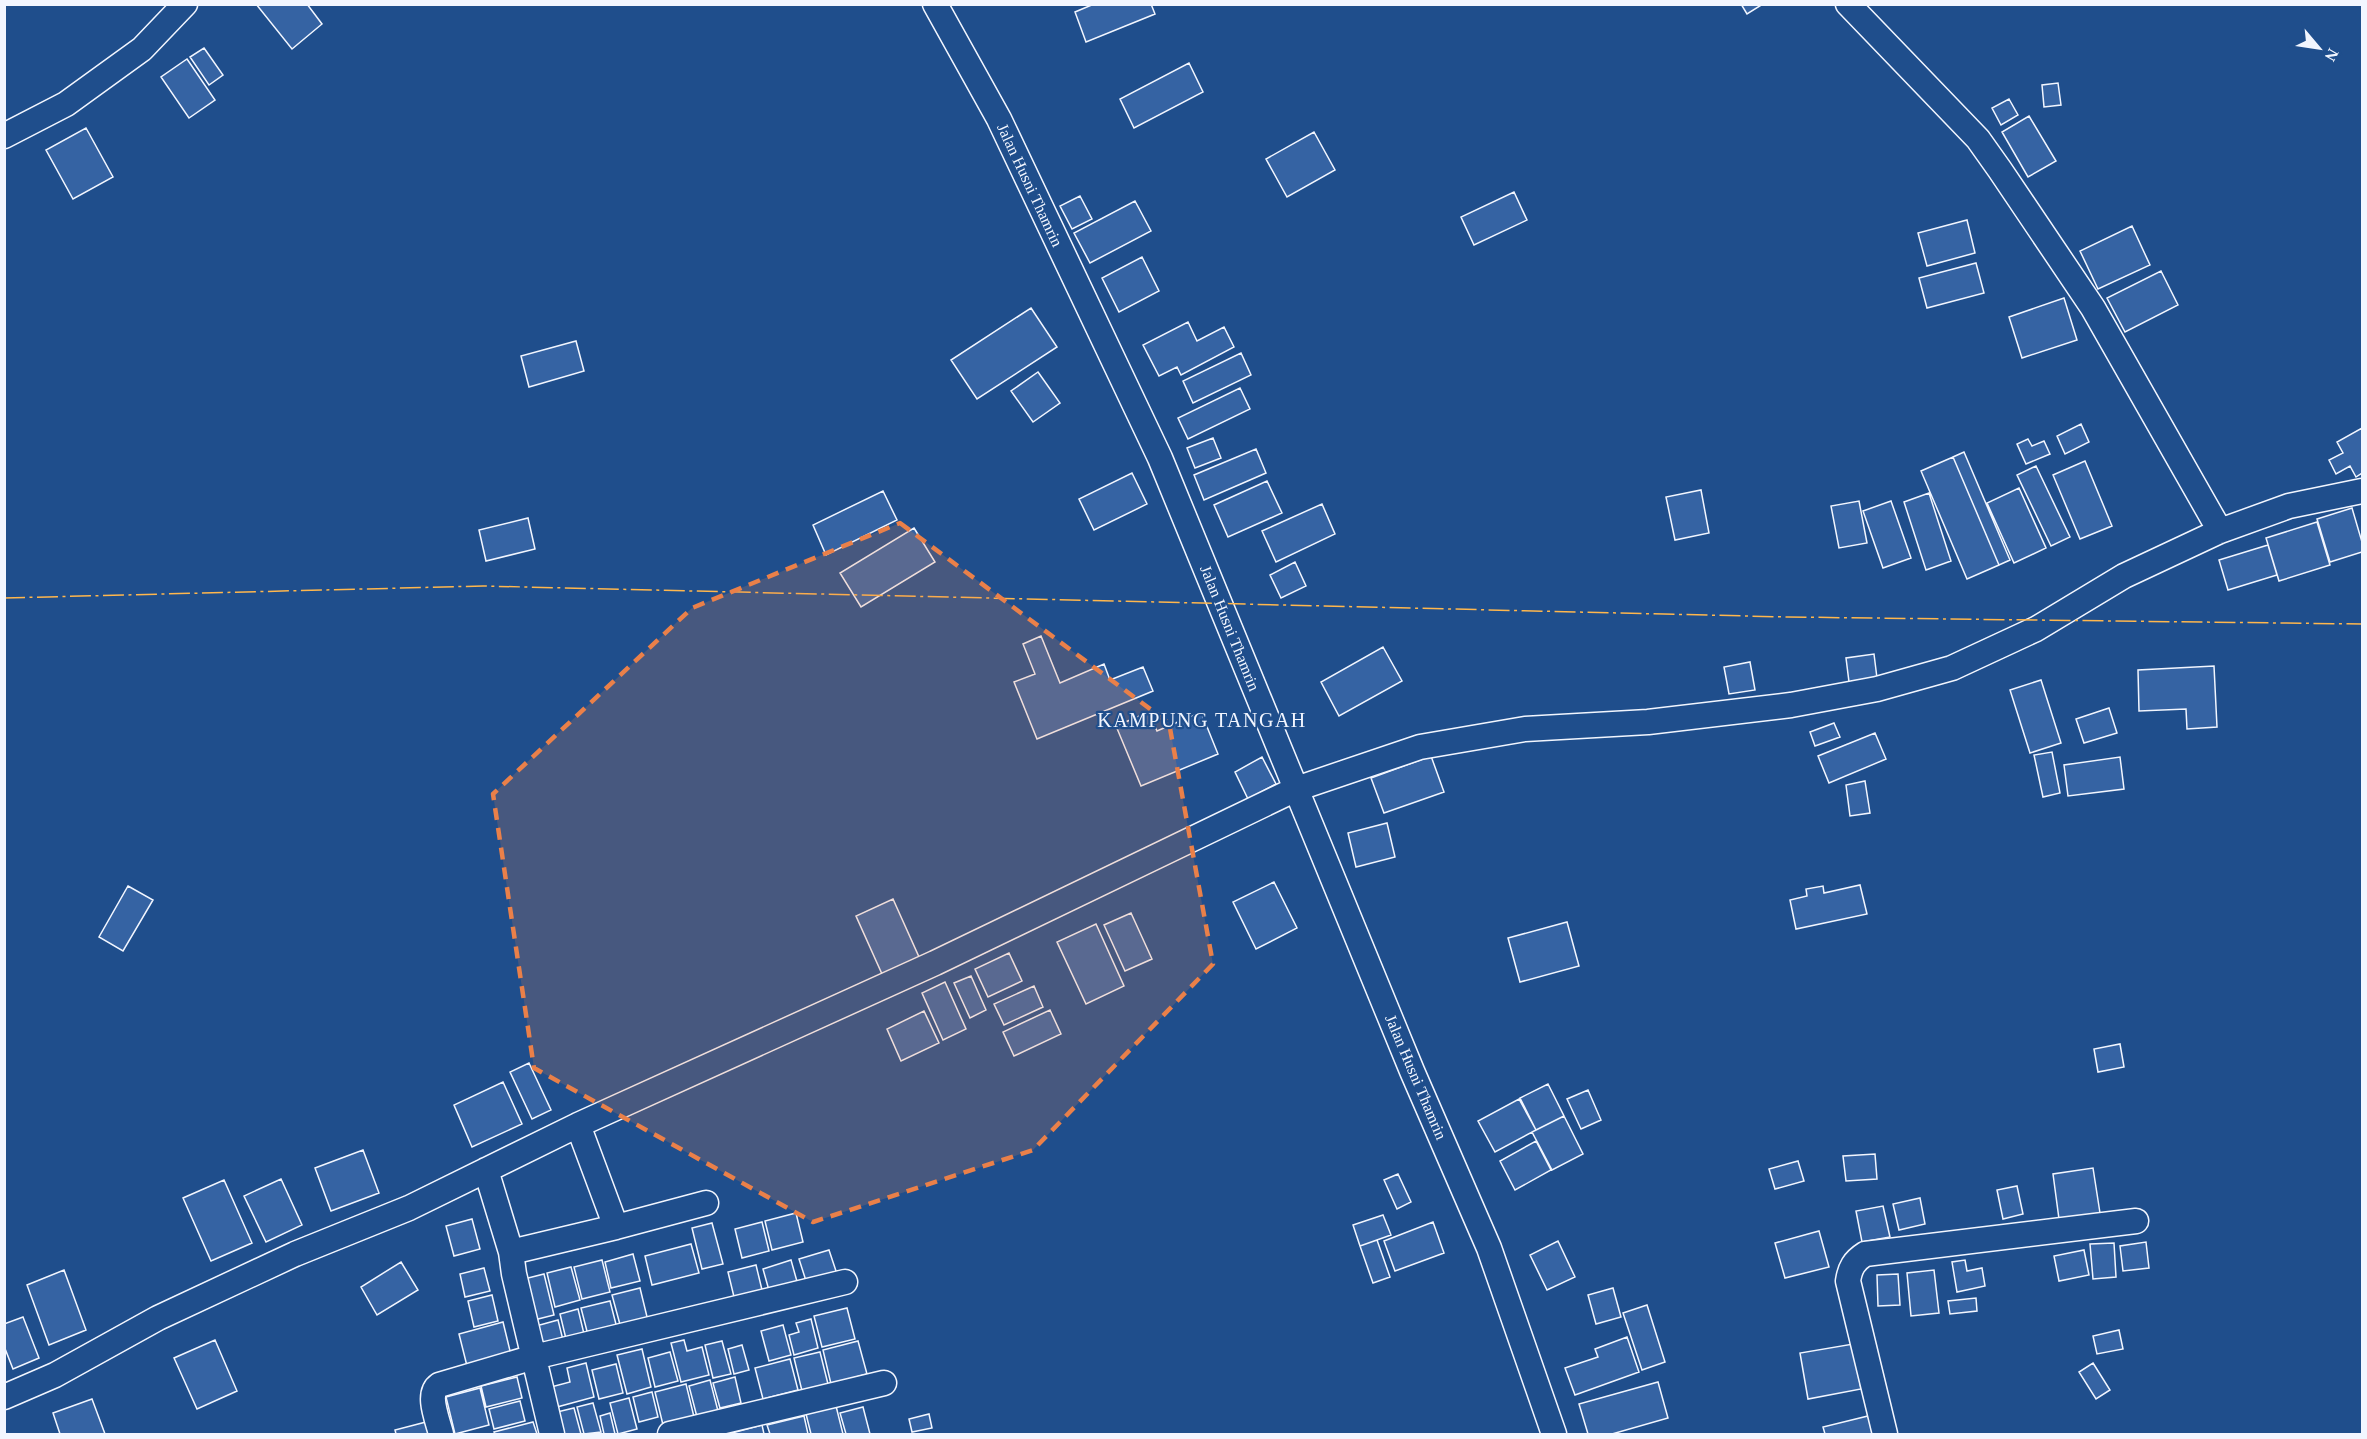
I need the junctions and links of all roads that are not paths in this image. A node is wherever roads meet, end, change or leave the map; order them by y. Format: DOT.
graph roads {
  1 [pos="185,4"];
  2 [pos="936,4"];
  3 [pos="1848,4"];
  4 [pos="4,136"];
  5 [pos="2362,491"];
  6 [pos="2220,531"];
  7 [pos="1296,789"];
  8 [pos="578,1125"];
  9 [pos="486,1170"];
  10 [pos="706,1203"];
  11 [pos="2136,1221"];
  12 [pos="616,1227"];
  13 [pos="511,1252"];
  14 [pos="845,1282"];
  15 [pos="534,1357"];
  16 [pos="884,1383"];
  17 [pos="4,1397"];
  18 [pos="441,1434"];
  19 [pos="552,1434"];
  20 [pos="670,1434"];
  21 [pos="1554,1434"];
  22 [pos="1885,1434"];
  1 -- 4 [label="street"];
  2 -- 7 [label="street, Jalan Husni Thamrin"];
  3 -- 6 [label="street"];
  5 -- 6 [label="street"];
  6 -- 7 [label="street"];
  7 -- 8 [label="street"];
  7 -- 21 [label="street, Jalan Husni Thamrin"];
  8 -- 9 [label="street"];
  8 -- 12 [label="street"];
  9 -- 13 [label="street"];
  9 -- 17 [label="street"];
  10 -- 12 [label="street"];
  11 -- 22 [label="street"];
  12 -- 13 [label="street"];
  13 -- 15 [label="street"];
  14 -- 15 [label="street"];
  15 -- 18 [label="street"];
  15 -- 19 [label="street"];
  16 -- 20 [label="street"];
}
